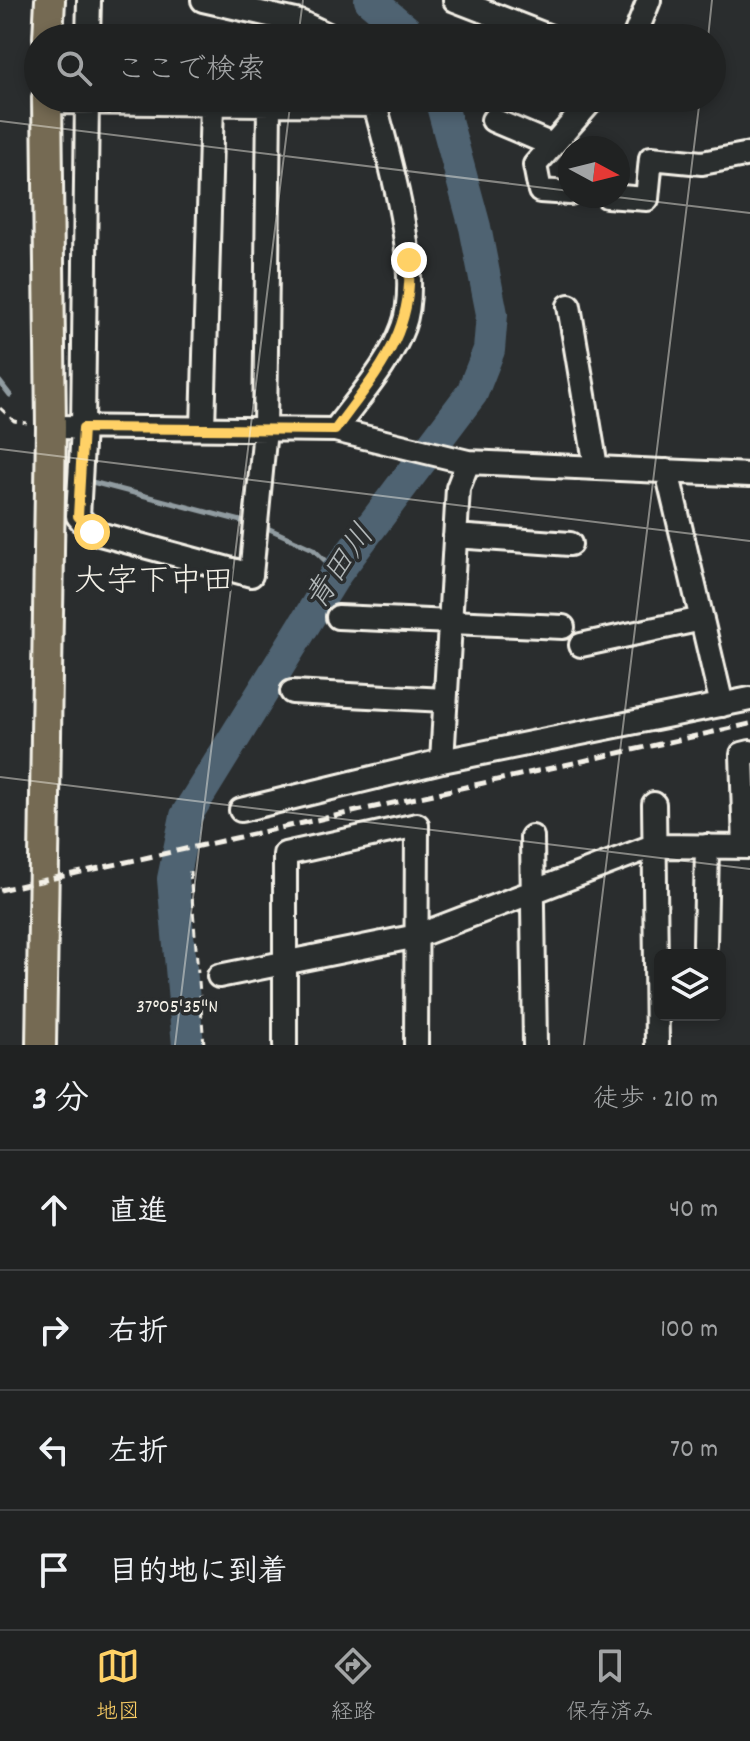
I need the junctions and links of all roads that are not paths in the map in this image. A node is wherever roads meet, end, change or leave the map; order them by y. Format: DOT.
graph roads {
  1 [pos="50,0"];
  2 [pos="89,0"];
  3 [pos="203,0"];
  4 [pos="455,0"];
  5 [pos="649,0"];
  6 [pos="488,6"];
  7 [pos="49,24"];
  8 [pos="88,24"];
  9 [pos="304,24"];
  10 [pos="525,24"];
  11 [pos="640,24"];
  12 [pos="47,112"];
  13 [pos="87,112"];
  14 [pos="212,112"];
  15 [pos="269,112"];
  16 [pos="376,112"];
  17 [pos="581,112"];
  18 [pos="493,120"];
  19 [pos="552,145"];
  20 [pos="750,154"];
  21 [pos="558,192"];
  22 [pos="630,198"];
  23 [pos="569,306"];
  24 [pos="51,427"];
  25 [pos="83,428"];
  26 [pos="203,428"];
  27 [pos="265,430"];
  28 [pos="335,430"];
  29 [pos="458,459"];
  30 [pos="596,467"];
  31 [pos="667,471"];
  32 [pos="750,475"];
  33 [pos="455,536"];
  34 [pos="570,544"];
  35 [pos="338,617"];
  36 [pos="702,619"];
  37 [pos="450,620"];
  38 [pos="563,627"];
  39 [pos="581,645"];
  40 [pos="292,692"];
  41 [pos="750,699"];
  42 [pos="445,700"];
  43 [pos="722,705"];
  44 [pos="750,752"];
  45 [pos="442,761"];
  46 [pos="654,804"];
  47 [pos="241,810"];
  48 [pos="532,837"];
  49 [pos="653,846"];
  50 [pos="707,846"];
  51 [pos="748,847"];
  52 [pos="533,891"];
  53 [pos="417,936"];
  54 [pos="705,945"];
  55 [pos="286,962"];
  56 [pos="219,976"];
  57 [pos="41,1045"];
  58 [pos="285,1045"];
  59 [pos="416,1045"];
  60 [pos="535,1045"];
  61 [pos="657,1045"];
  1 -- 7 [label="main road"];
  2 -- 8 [label="street"];
  3 -- 9 [label="street"];
  4 -- 6 [label="street"];
  5 -- 11 [label="street"];
  6 -- 10 [label="street"];
  12 -- 24 [label="main road"];
  13 -- 25 [label="street"];
  14 -- 26 [label="street"];
  15 -- 27 [label="street"];
  16 -- 28 [label="street"];
  17 -- 19 [label="street"];
  18 -- 19 [label="street"];
  19 -- 21 [label="street"];
  20 -- 22 [label="street"];
  23 -- 30 [label="street"];
  24 -- 25 [label="street"];
  24 -- 57 [label="main road"];
  25 -- 26 [label="street"];
  25 -- 27 [label="street"];
  26 -- 27 [label="street"];
  27 -- 28 [label="street"];
  28 -- 29 [label="street"];
  29 -- 30 [label="street"];
  29 -- 33 [label="street"];
  30 -- 31 [label="street"];
  31 -- 32 [label="street"];
  31 -- 36 [label="street"];
  33 -- 34 [label="street"];
  33 -- 37 [label="street"];
  35 -- 37 [label="street"];
  36 -- 39 [label="street"];
  36 -- 43 [label="street"];
  37 -- 38 [label="street"];
  37 -- 42 [label="street"];
  40 -- 42 [label="street"];
  41 -- 43 [label="street"];
  42 -- 45 [label="street"];
  43 -- 45 [label="street"];
  44 -- 51 [label="street"];
  45 -- 47 [label="street"];
  46 -- 49 [label="street"];
  48 -- 52 [label="street"];
  49 -- 50 [label="street"];
  49 -- 52 [label="street"];
  49 -- 61 [label="street"];
  50 -- 51 [label="street"];
  50 -- 54 [label="street"];
  52 -- 53 [label="street"];
  52 -- 60 [label="street"];
  53 -- 55 [label="street"];
  53 -- 55 [label="street"];
  53 -- 59 [label="street"];
  55 -- 56 [label="street"];
  55 -- 58 [label="street"];
}
